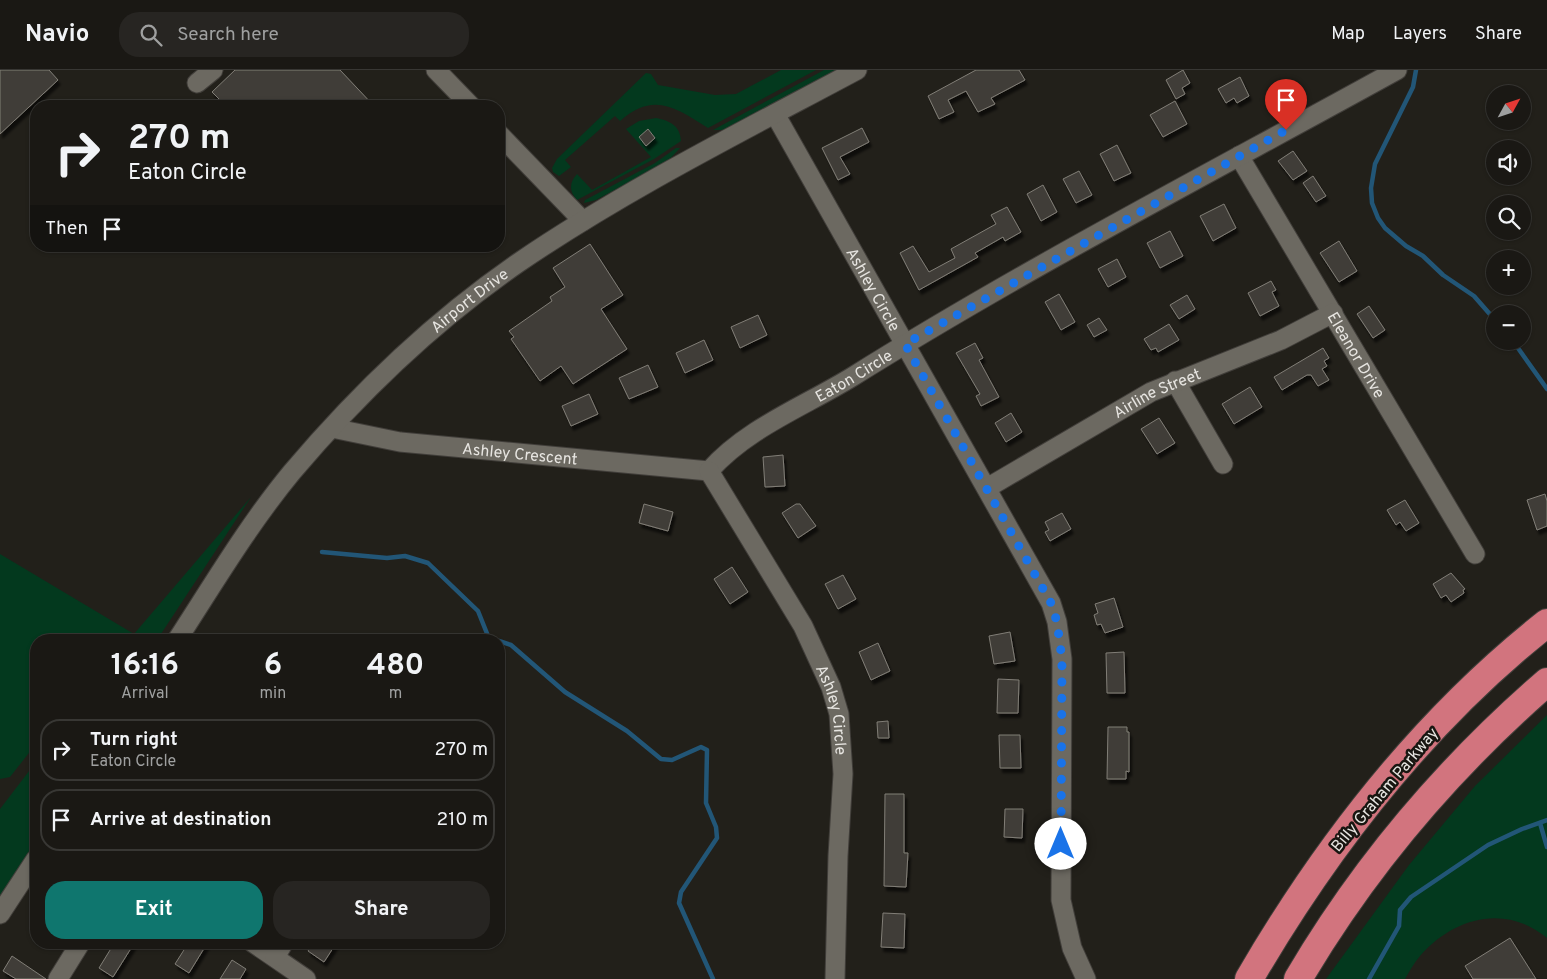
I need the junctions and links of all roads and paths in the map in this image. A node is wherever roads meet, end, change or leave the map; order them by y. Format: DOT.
graph roads {
  1 [pos="213,70"];
  2 [pos="436,70"];
  3 [pos="857,70"];
  4 [pos="1397,70"];
  5 [pos="197,83"];
  6 [pos="465,100"];
  7 [pos="775,114"];
  8 [pos="505,140"];
  9 [pos="1239,156"];
  10 [pos="583,221"];
  11 [pos="1333,313"];
  12 [pos="905,344"];
  13 [pos="1176,382"];
  14 [pos="332,428"];
  15 [pos="1223,464"];
  16 [pos="709,472"];
  17 [pos="987,488"];
  18 [pos="1475,554"];
  19 [pos="1547,623"];
  20 [pos="181,634"];
  21 [pos="1547,682"];
  22 [pos="30,868"];
  23 [pos="0,914"];
  24 [pos="76,949"];
  25 [pos="280,950"];
  26 [pos="58,979"];
  27 [pos="306,979"];
  28 [pos="835,979"];
  29 [pos="1086,979"];
  30 [pos="1249,979"];
  31 [pos="1298,979"];
  1 -- 5 [label="street"];
  2 -- 6 [label="street"];
  3 -- 7 [label="street, Airport Drive"];
  4 -- 9 [label="street, Eaton Circle"];
  7 -- 10 [label="street, Airport Drive"];
  7 -- 12 [label="street, Ashley Circle"];
  8 -- 10 [label="street"];
  9 -- 11 [label="street, Eleanor Drive"];
  9 -- 12 [label="street, Eaton Circle"];
  10 -- 14 [label="street, Airport Drive"];
  11 -- 13 [label="street, Airline Street"];
  11 -- 18 [label="street, Eleanor Drive"];
  12 -- 16 [label="street, Eaton Circle"];
  12 -- 17 [label="street, Ashley Circle"];
  13 -- 15 [label="street"];
  13 -- 17 [label="street, Airline Street"];
  14 -- 16 [label="street, Ashley Crescent"];
  14 -- 20 [label="street, Airport Drive"];
  16 -- 28 [label="street, Ashley Circle"];
  17 -- 29 [label="street, Ashley Circle"];
  19 -- 30 [label="highway, Billy Graham Parkway"];
  21 -- 31 [label="highway"];
  22 -- 23 [label="street"];
  24 -- 26 [label="street"];
  25 -- 27 [label="street"];
}
